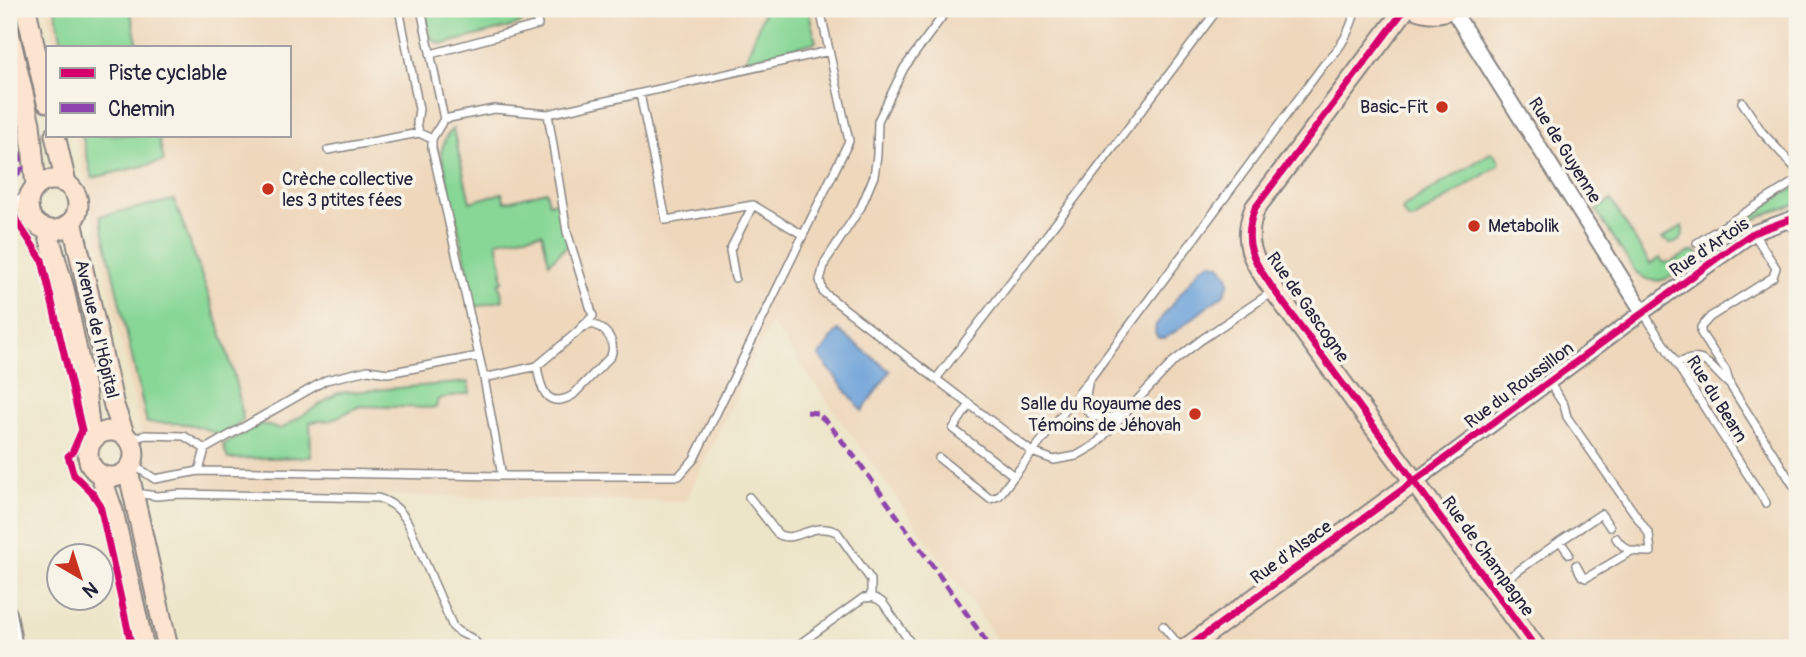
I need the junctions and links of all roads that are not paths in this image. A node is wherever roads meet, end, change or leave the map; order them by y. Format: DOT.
graph roads {
  1 [pos="26,9"];
  2 [pos="399,9"];
  3 [pos="421,9"];
  4 [pos="534,9"];
  5 [pos="820,9"];
  6 [pos="948,9"];
  7 [pos="1217,9"];
  8 [pos="1356,9"];
  9 [pos="1405,9"];
  10 [pos="1417,9"];
  11 [pos="1450,9"];
  12 [pos="9,33"];
  13 [pos="829,51"];
  14 [pos="431,54"];
  15 [pos="640,94"];
  16 [pos="46,98"];
  17 [pos="1742,102"];
  18 [pos="548,114"];
  19 [pos="444,119"];
  20 [pos="419,133"];
  21 [pos="55,136"];
  22 [pos="432,139"];
  23 [pos="328,150"];
  24 [pos="1797,170"];
  25 [pos="1797,180"];
  26 [pos="66,183"];
  27 [pos="32,194"];
  28 [pos="9,204"];
  29 [pos="753,205"];
  30 [pos="1797,217"];
  31 [pos="72,221"];
  32 [pos="1783,222"];
  33 [pos="47,229"];
  34 [pos="1797,230"];
  35 [pos="1753,233"];
  36 [pos="803,235"];
  37 [pos="1697,243"];
  38 [pos="736,278"];
  39 [pos="1274,290"];
  40 [pos="1643,312"];
  41 [pos="576,333"];
  42 [pos="479,356"];
  43 [pos="1676,364"];
  44 [pos="537,366"];
  45 [pos="484,378"];
  46 [pos="936,379"];
  47 [pos="1089,380"];
  48 [pos="1549,382"];
  49 [pos="1730,385"];
  50 [pos="970,404"];
  51 [pos="1125,412"];
  52 [pos="127,438"];
  53 [pos="91,442"];
  54 [pos="205,449"];
  55 [pos="1032,452"];
  56 [pos="939,458"];
  57 [pos="130,467"];
  58 [pos="199,471"];
  59 [pos="102,475"];
  60 [pos="502,476"];
  61 [pos="1014,476"];
  62 [pos="1414,482"];
  63 [pos="1797,491"];
  64 [pos="134,493"];
  65 [pos="749,497"];
  66 [pos="1766,503"];
  67 [pos="1610,527"];
  68 [pos="1616,538"];
  69 [pos="1560,541"];
  70 [pos="1630,552"];
  71 [pos="1569,554"];
  72 [pos="1576,565"];
  73 [pos="1493,589"];
  74 [pos="871,597"];
  75 [pos="9,613"];
  76 [pos="1163,626"];
  77 [pos="15,648"];
  78 [pos="144,648"];
  79 [pos="168,648"];
  80 [pos="480,648"];
  81 [pos="794,648"];
  82 [pos="914,648"];
  83 [pos="1181,648"];
  84 [pos="1187,648"];
  85 [pos="1536,648"];
  1 -- 16 [label="street"];
  2 -- 20 [label="lane"];
  3 -- 14 [label="lane"];
  4 -- 14 [label="lane"];
  5 -- 13 [label="lane"];
  6 -- 46 [label="lane"];
  7 -- 46 [label="lane"];
  8 -- 47 [label="lane"];
  9 -- 39 [label="street, Rue de Gascogne"];
  10 -- 11 [label="street"];
  11 -- 40 [label="street, Rue de Guyenne"];
  12 -- 27 [label="street"];
  13 -- 15 [label="lane"];
  13 -- 36 [label="lane"];
  14 -- 19 [label="lane"];
  15 -- 18 [label="lane"];
  15 -- 29 [label="lane"];
  17 -- 24 [label="lane"];
  18 -- 19 [label="lane"];
  18 -- 41 [label="lane"];
  19 -- 22 [label="lane"];
  20 -- 22 [label="lane"];
  20 -- 23 [label="lane"];
  21 -- 26 [label="street"];
  22 -- 42 [label="lane"];
  25 -- 37 [label="lane"];
  26 -- 27 [label="street"];
  26 -- 31 [label="street"];
  27 -- 28 [label="street"];
  27 -- 33 [label="street"];
  29 -- 36 [label="lane"];
  29 -- 38 [label="lane"];
  30 -- 32 [label="street, Rue d'Artois"];
  31 -- 33 [label="street"];
  31 -- 52 [label="street, Avenue de l'Hôpital"];
  32 -- 34 [label="lane"];
  32 -- 35 [label="street, Rue d'Artois"];
  33 -- 53 [label="street, Avenue de l'Hôpital"];
  35 -- 40 [label="street, Rue d'Artois"];
  35 -- 49 [label="lane"];
  36 -- 60 [label="lane"];
  39 -- 51 [label="lane"];
  39 -- 62 [label="street, Rue de Gascogne"];
  40 -- 43 [label="lane, Rue du Bearn"];
  40 -- 48 [label="street, Rue du Roussillon"];
  41 -- 44 [label="lane"];
  41 -- 44 [label="lane"];
  42 -- 45 [label="lane"];
  42 -- 54 [label="lane"];
  43 -- 49 [label="lane"];
  43 -- 66 [label="lane, Rue du Bearn"];
  44 -- 45 [label="lane"];
  45 -- 60 [label="lane"];
  46 -- 50 [label="lane"];
  47 -- 51 [label="lane"];
  47 -- 55 [label="lane"];
  48 -- 62 [label="street, Rue du Roussillon"];
  48 -- 70 [label="lane"];
  49 -- 63 [label="lane"];
  50 -- 55 [label="lane"];
  50 -- 61 [label="lane"];
  51 -- 55 [label="lane"];
  52 -- 53 [label="street"];
  52 -- 54 [label="lane"];
  52 -- 57 [label="street"];
  53 -- 59 [label="street"];
  54 -- 58 [label="lane"];
  55 -- 61 [label="lane"];
  56 -- 61 [label="lane"];
  57 -- 58 [label="lane"];
  57 -- 59 [label="street"];
  57 -- 64 [label="street"];
  58 -- 60 [label="lane"];
  59 -- 78 [label="street"];
  62 -- 73 [label="street, Rue de Champagne"];
  62 -- 84 [label="street, Rue d'Alsace"];
  64 -- 79 [label="street"];
  64 -- 80 [label="lane"];
  65 -- 74 [label="lane"];
  67 -- 69 [label="lane"];
  68 -- 70 [label="lane"];
  69 -- 71 [label="lane"];
  69 -- 73 [label="lane"];
  70 -- 72 [label="lane"];
  73 -- 85 [label="street, Rue de Champagne"];
  74 -- 81 [label="lane"];
  74 -- 82 [label="lane"];
  75 -- 77 [label="street"];
  76 -- 83 [label="lane"];
}
